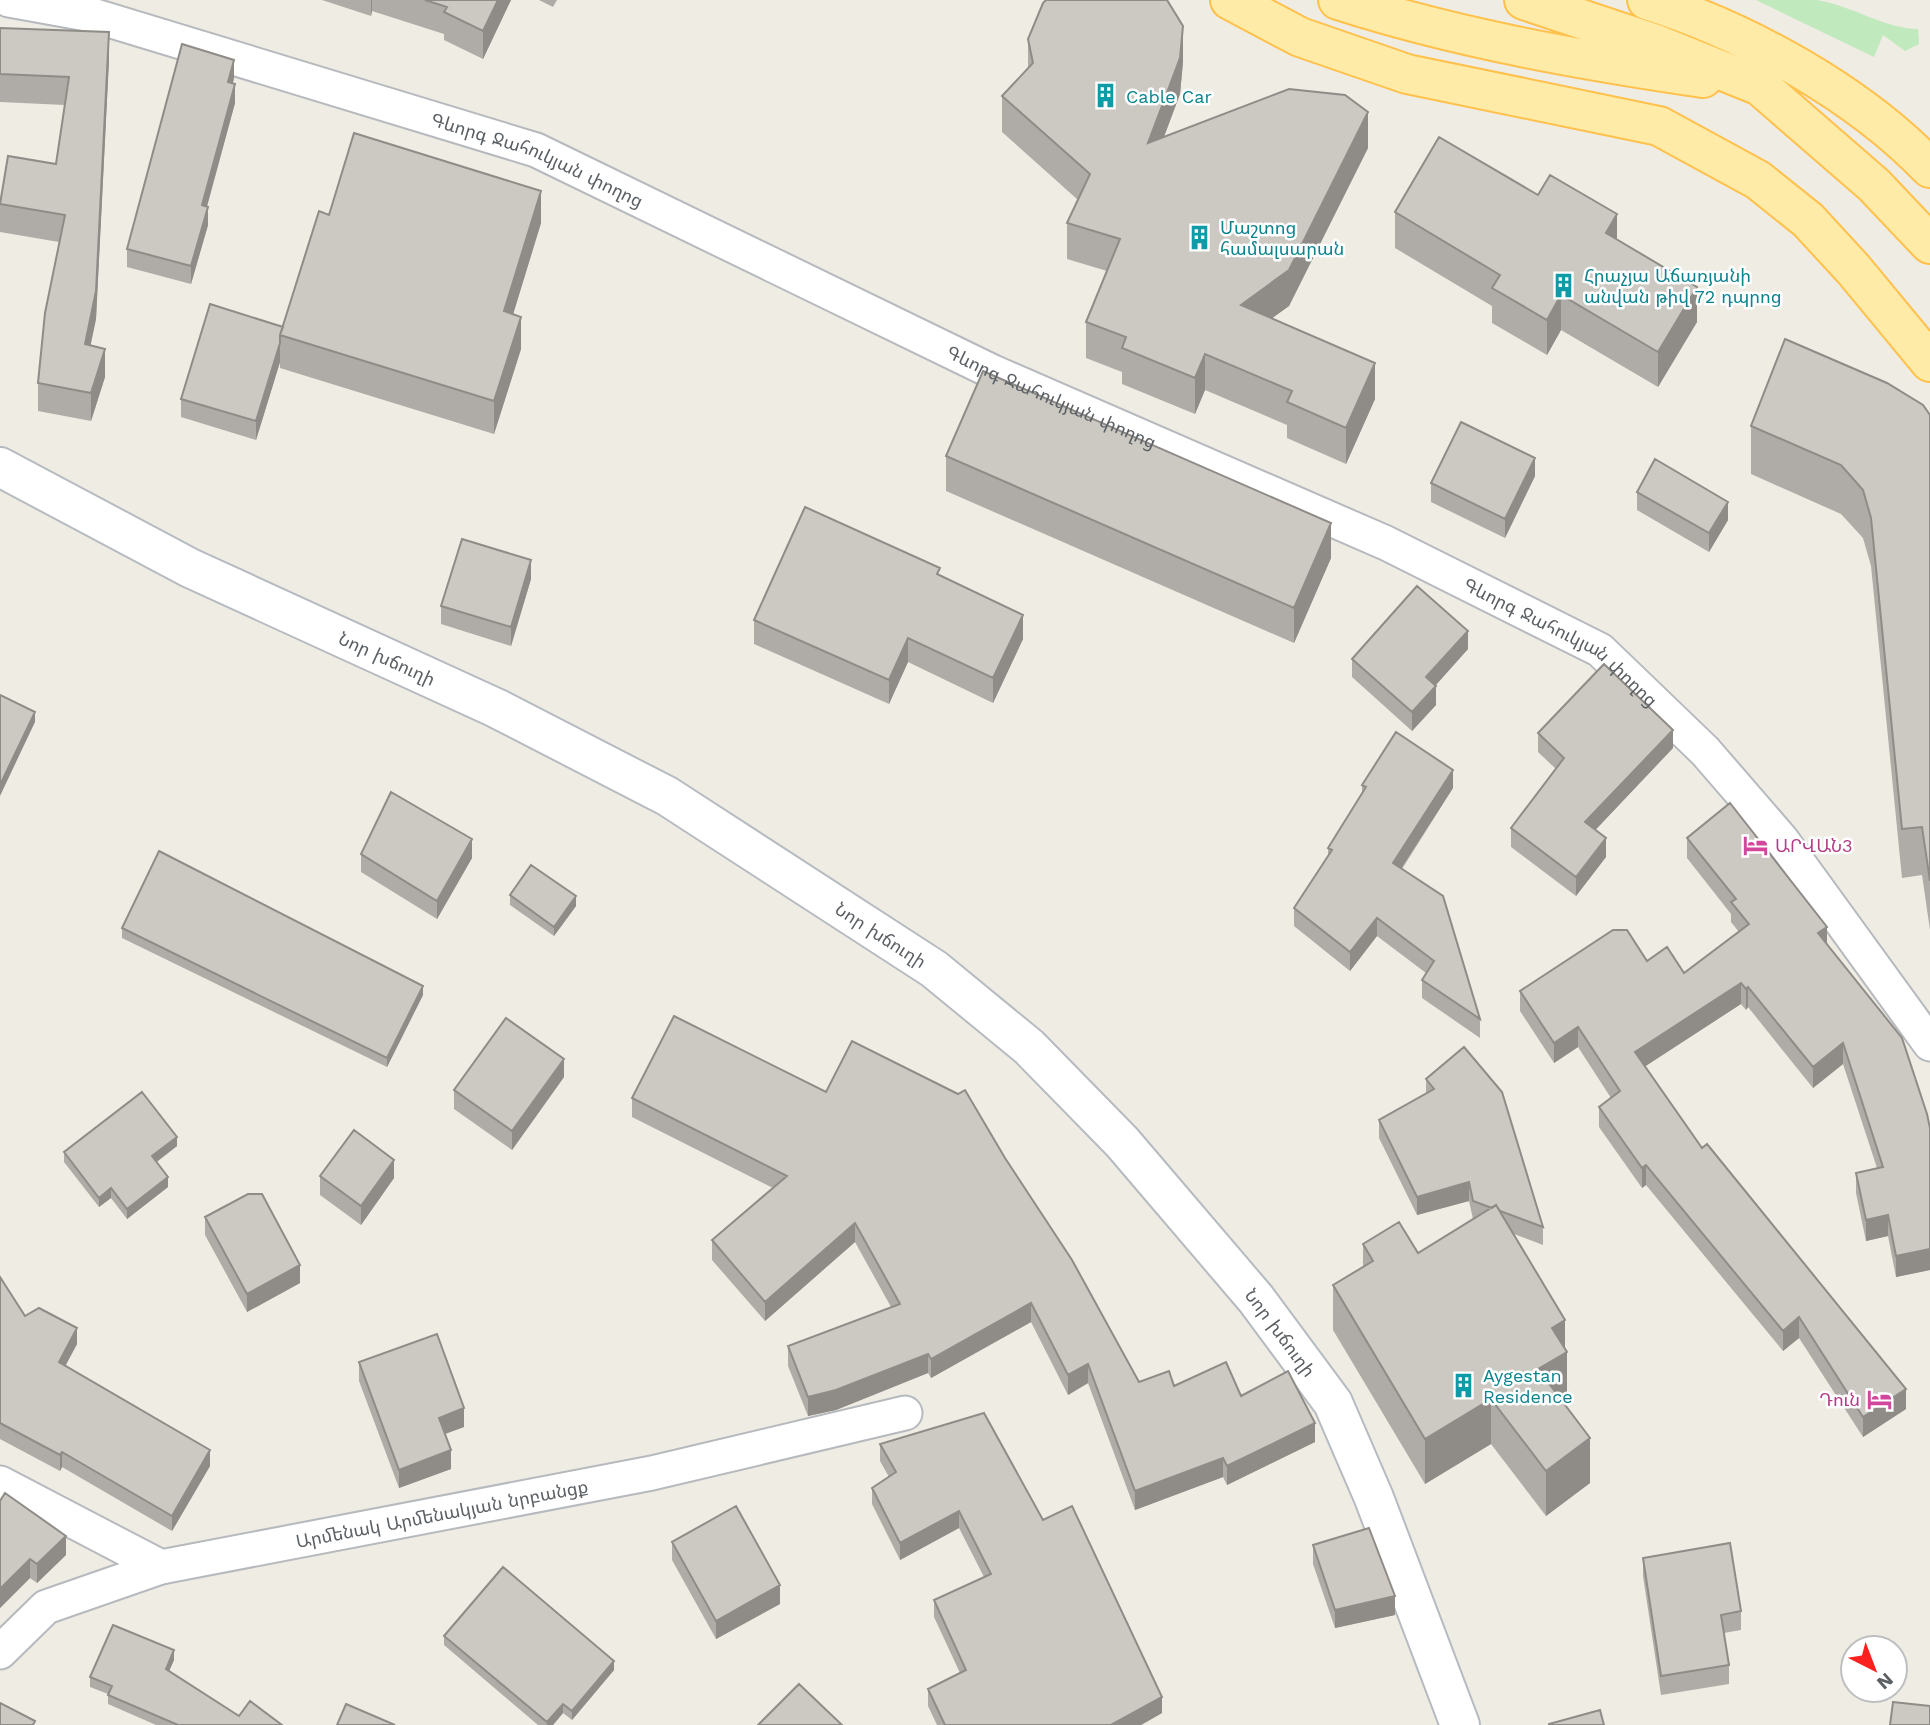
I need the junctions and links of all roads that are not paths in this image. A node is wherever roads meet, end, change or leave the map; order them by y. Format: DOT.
graph roads {
  1 [pos="9,0"];
  2 [pos="1230,0"];
  3 [pos="1338,0"];
  4 [pos="1524,0"];
  5 [pos="1647,0"];
  6 [pos="1760,86"];
  7 [pos="1930,168"];
  8 [pos="1930,244"];
  9 [pos="1930,362"];
  10 [pos="0,467"];
  11 [pos="1930,1044"];
  12 [pos="905,1413"];
  13 [pos="0,1483"];
  14 [pos="161,1567"];
  15 [pos="0,1652"];
  16 [pos="1460,1725"];
  1 -- 11 [label="street, Գևորգ Ջահուկյան փողոց"];
  2 -- 9 [label="main road"];
  3 -- 6 [label="main road"];
  4 -- 6 [label="main road"];
  5 -- 7 [label="main road"];
  6 -- 8 [label="main road"];
  10 -- 16 [label="main road, Նոր խճուղի"];
  12 -- 14 [label="street, Արմենակ Արմենակյան նրբանցք"];
  13 -- 14 [label="street"];
  14 -- 15 [label="street, Արմենակ Արմենակյան նրբանցք"];
}
